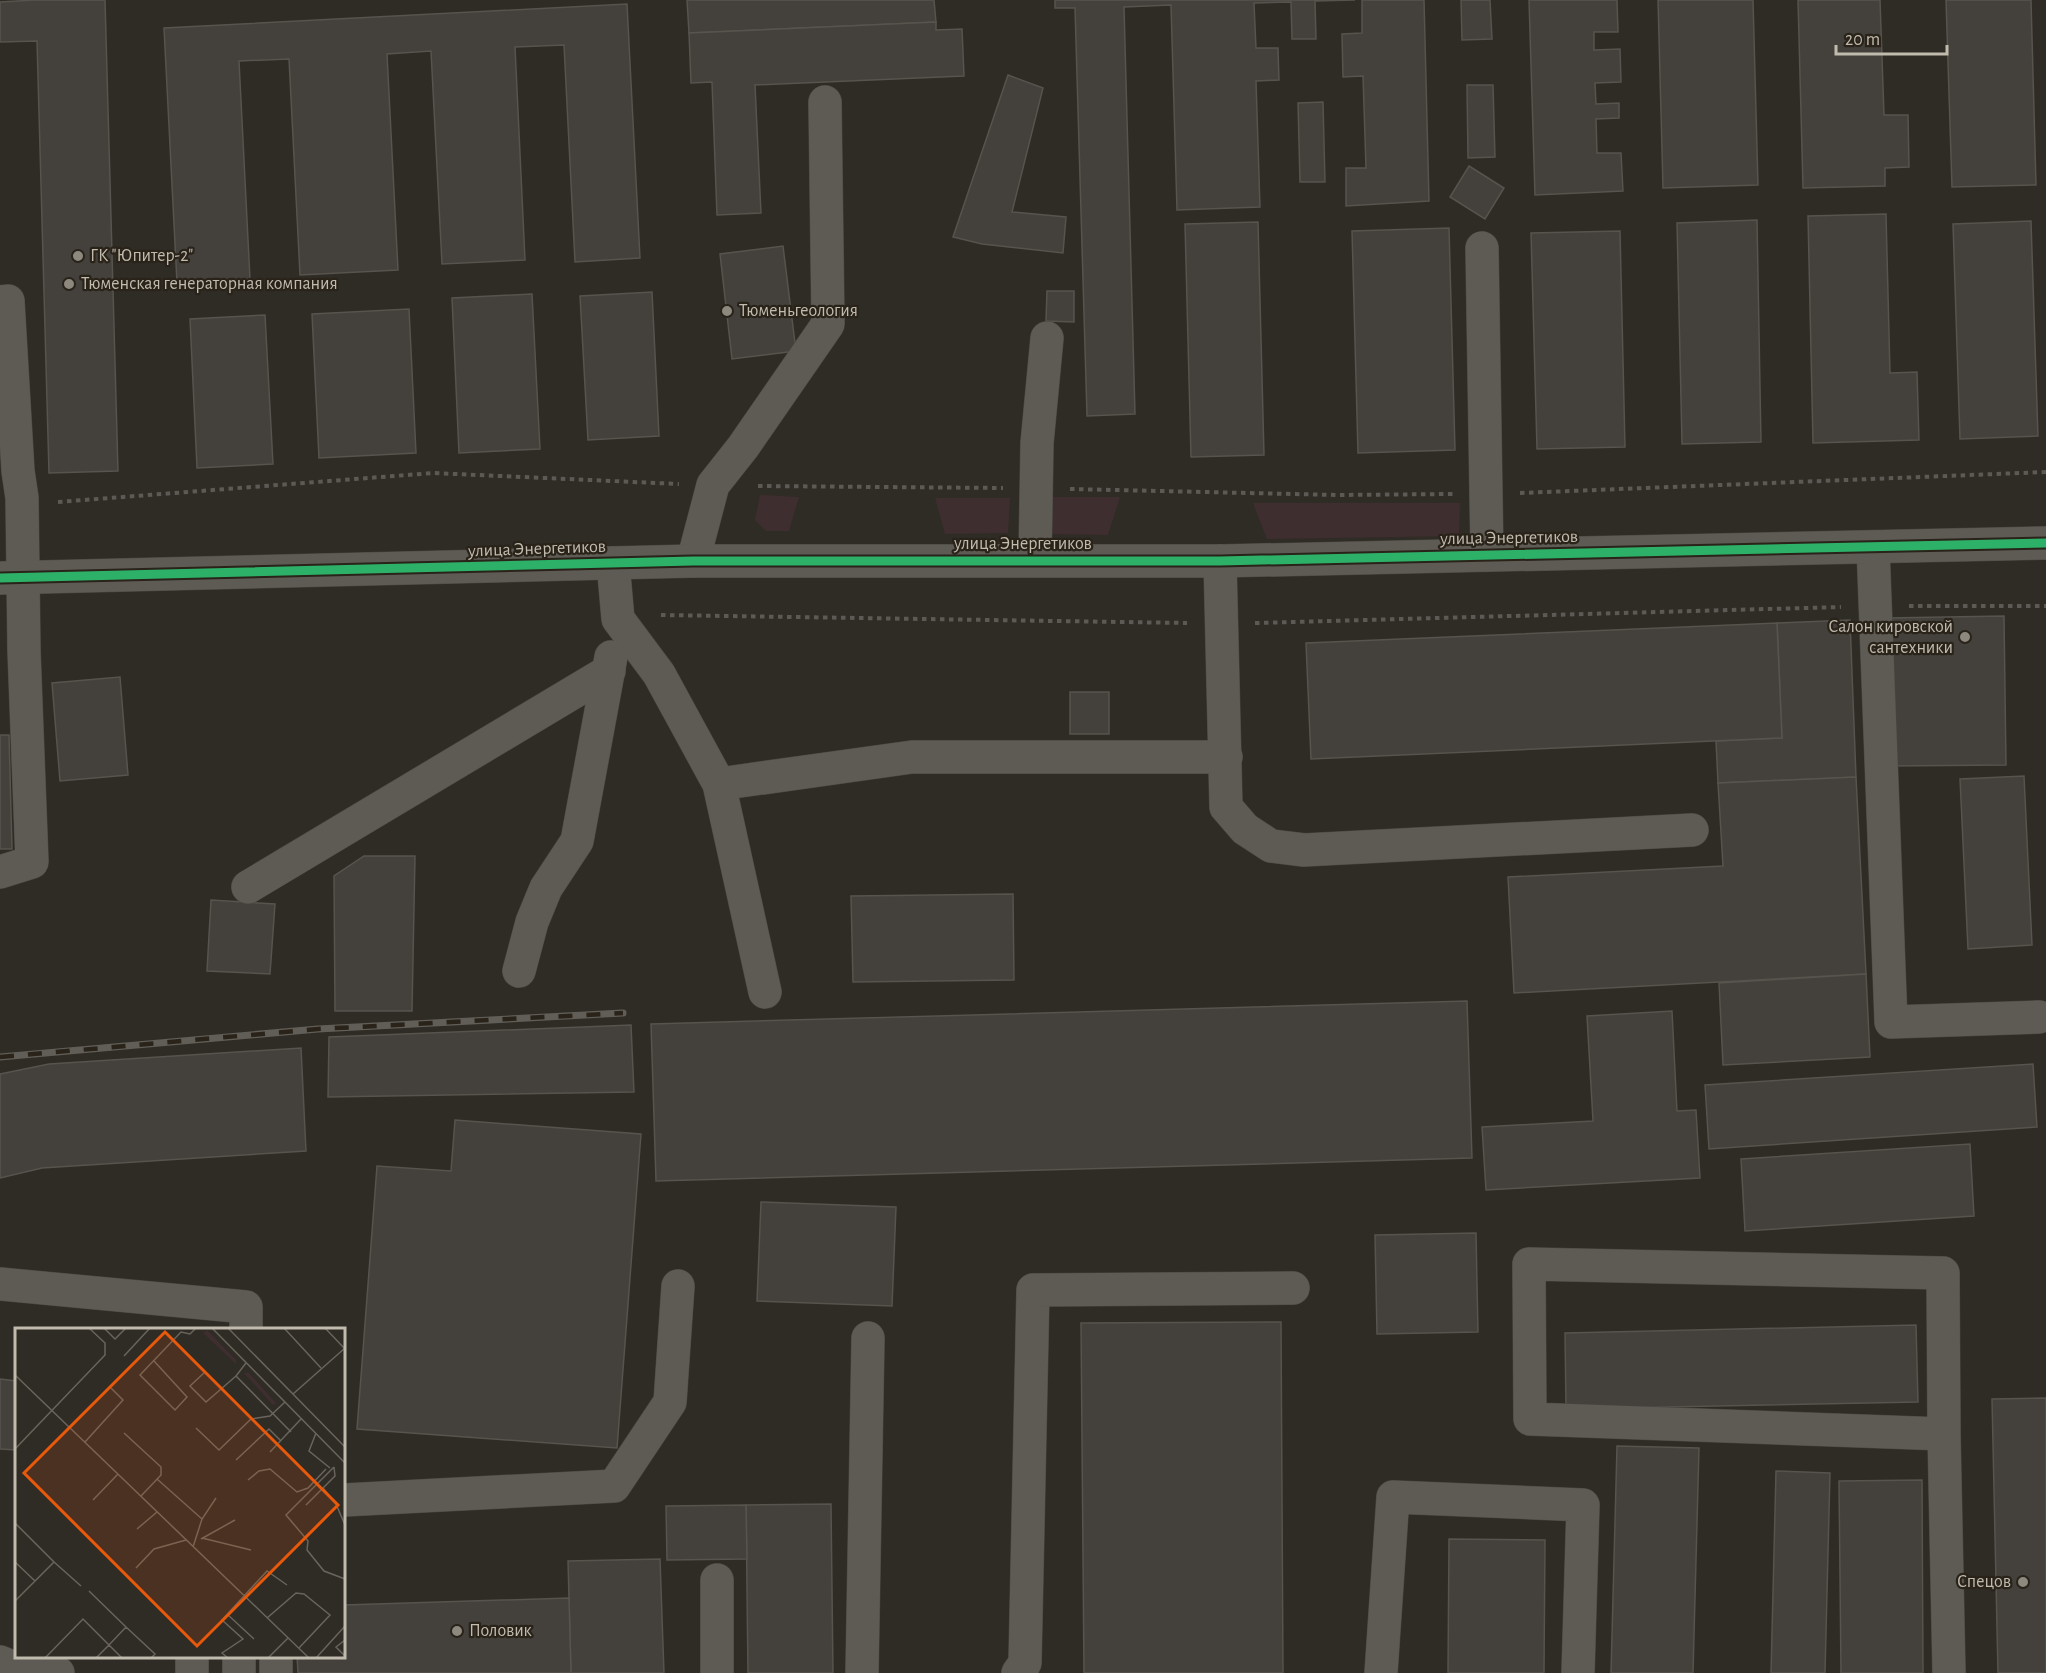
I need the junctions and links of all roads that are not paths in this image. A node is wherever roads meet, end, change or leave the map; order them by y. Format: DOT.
graph roads {
  1 [pos="825,102"];
  2 [pos="1482,248"];
  3 [pos="0,302"];
  4 [pos="1047,338"];
  5 [pos="6,374"];
  6 [pos="2046,543"];
  7 [pos="1872,547"];
  8 [pos="1487,555"];
  9 [pos="1035,560"];
  10 [pos="693,561"];
  11 [pos="1220,561"];
  12 [pos="613,563"];
  13 [pos="11,578"];
  14 [pos="618,617"];
  15 [pos="609,671"];
  16 [pos="1226,758"];
  17 [pos="719,783"];
  18 [pos="1692,830"];
  19 [pos="0,872"];
  20 [pos="248,887"];
  21 [pos="519,971"];
  22 [pos="765,992"];
  23 [pos="2039,1017"];
  24 [pos="0,1284"];
  25 [pos="678,1286"];
  26 [pos="1293,1288"];
  27 [pos="246,1328"];
  28 [pos="868,1338"];
  29 [pos="1944,1434"];
  30 [pos="345,1500"];
  31 [pos="717,1580"];
  32 [pos="239,1658"];
  33 [pos="0,1662"];
  34 [pos="58,1673"];
  35 [pos="238,1673"];
  36 [pos="717,1673"];
  37 [pos="862,1673"];
  38 [pos="1018,1673"];
  39 [pos="1381,1673"];
  40 [pos="1578,1673"];
  41 [pos="1949,1673"];
  1 -- 10 [label="street"];
  2 -- 8 [label="street"];
  3 -- 5 [label="street"];
  4 -- 9 [label="street"];
  5 -- 13 [label="street"];
  6 -- 7 [label="street, улица Энергетиков"];
  7 -- 8 [label="street, улица Энергетиков"];
  7 -- 23 [label="street"];
  8 -- 11 [label="street, улица Энергетиков"];
  9 -- 10 [label="street, улица Энергетиков"];
  9 -- 11 [label="street, улица Энергетиков"];
  10 -- 12 [label="street, улица Энергетиков"];
  11 -- 16 [label="street"];
  12 -- 13 [label="street, улица Энергетиков"];
  12 -- 14 [label="street"];
  13 -- 19 [label="street"];
  14 -- 15 [label="street"];
  14 -- 17 [label="street"];
  15 -- 20 [label="street"];
  15 -- 21 [label="street"];
  16 -- 17 [label="street"];
  16 -- 18 [label="street"];
  17 -- 22 [label="street"];
  24 -- 27 [label="street"];
  25 -- 30 [label="street"];
  26 -- 38 [label="street"];
  28 -- 37 [label="street"];
  29 -- 29 [label="street"];
  29 -- 41 [label="street"];
  31 -- 36 [label="street"];
  32 -- 35 [label="street"];
  33 -- 34 [label="street"];
  39 -- 40 [label="street"];
}
